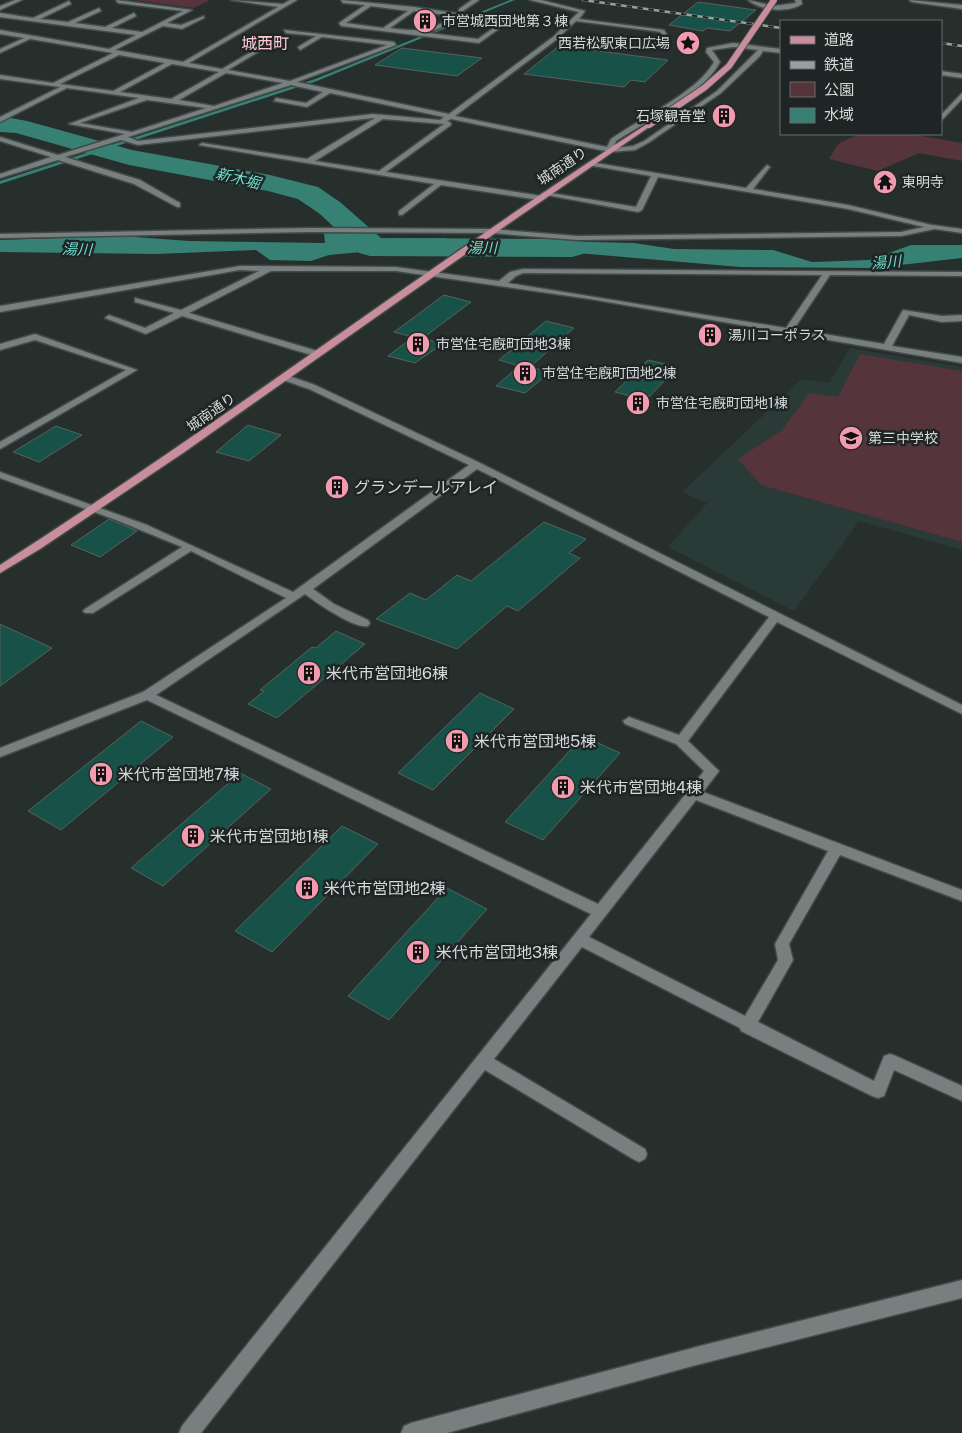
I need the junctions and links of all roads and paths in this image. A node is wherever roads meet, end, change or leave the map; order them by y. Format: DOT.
graph roads {
  1 [pos="18,0"];
  2 [pos="234,0"];
  3 [pos="294,0"];
  4 [pos="476,0"];
  5 [pos="533,0"];
  6 [pos="751,0"];
  7 [pos="774,0"];
  8 [pos="798,0"];
  9 [pos="912,0"];
  10 [pos="118,1"];
  11 [pos="343,1"];
  12 [pos="69,3"];
  13 [pos="371,4"];
  14 [pos="284,6"];
  15 [pos="962,7"];
  16 [pos="0,8"];
  17 [pos="414,9"];
  18 [pos="99,10"];
  19 [pos="460,12"];
  20 [pos="0,15"];
  21 [pos="134,15"];
  22 [pos="202,17"];
  23 [pos="36,19"];
  24 [pos="577,20"];
  25 [pos="47,21"];
  26 [pos="69,24"];
  27 [pos="162,24"];
  28 [pos="106,29"];
  29 [pos="385,29"];
  30 [pos="286,31"];
  31 [pos="0,32"];
  32 [pos="144,34"];
  33 [pos="16,35"];
  34 [pos="322,35"];
  35 [pos="421,35"];
  36 [pos="30,37"];
  37 [pos="555,38"];
  38 [pos="263,47"];
  39 [pos="300,48"];
  40 [pos="761,49"];
  41 [pos="111,50"];
  42 [pos="0,51"];
  43 [pos="780,51"];
  44 [pos="120,52"];
  45 [pos="173,61"];
  46 [pos="186,63"];
  47 [pos="225,70"];
  48 [pos="942,73"];
  49 [pos="962,76"];
  50 [pos="0,77"];
  51 [pos="13,79"];
  52 [pos="291,82"];
  53 [pos="55,84"];
  54 [pos="0,85"];
  55 [pos="67,86"];
  56 [pos="330,90"];
  57 [pos="114,92"];
  58 [pos="962,95"];
  59 [pos="148,98"];
  60 [pos="276,100"];
  61 [pos="173,101"];
  62 [pos="214,107"];
  63 [pos="383,115"];
  64 [pos="452,115"];
  65 [pos="942,118"];
  66 [pos="0,120"];
  67 [pos="441,122"];
  68 [pos="128,138"];
  69 [pos="0,139"];
  70 [pos="202,145"];
  71 [pos="610,150"];
  72 [pos="55,157"];
  73 [pos="308,162"];
  74 [pos="590,164"];
  75 [pos="767,167"];
  76 [pos="380,173"];
  77 [pos="656,174"];
  78 [pos="0,176"];
  79 [pos="439,182"];
  80 [pos="748,190"];
  81 [pos="542,196"];
  82 [pos="177,205"];
  83 [pos="402,213"];
  84 [pos="935,227"];
  85 [pos="962,231"];
  86 [pos="491,232"];
  87 [pos="0,236"];
  88 [pos="270,268"];
  89 [pos="432,274"];
  90 [pos="827,274"];
  91 [pos="962,274"];
  92 [pos="501,284"];
  93 [pos="138,300"];
  94 [pos="0,309"];
  95 [pos="183,313"];
  96 [pos="109,318"];
  97 [pos="962,318"];
  98 [pos="788,331"];
  99 [pos="0,347"];
  100 [pos="887,347"];
  101 [pos="318,354"];
  102 [pos="962,360"];
  103 [pos="286,378"];
  104 [pos="0,434"];
  105 [pos="13,439"];
  106 [pos="0,446"];
  107 [pos="476,465"];
  108 [pos="0,475"];
  109 [pos="96,508"];
  110 [pos="190,547"];
  111 [pos="0,570"];
  112 [pos="305,589"];
  113 [pos="294,597"];
  114 [pos="89,611"];
  115 [pos="775,617"];
  116 [pos="364,623"];
  117 [pos="147,695"];
  118 [pos="962,710"];
  119 [pos="629,721"];
  120 [pos="681,740"];
  121 [pos="0,753"];
  122 [pos="694,794"];
  123 [pos="836,848"];
  124 [pos="962,896"];
  125 [pos="601,912"];
  126 [pos="580,939"];
  127 [pos="747,1026"];
  128 [pos="483,1061"];
  129 [pos="962,1094"];
  130 [pos="639,1154"];
  131 [pos="962,1290"];
  132 [pos="189,1433"];
  133 [pos="411,1433"];
  1 -- 16 [label="street"];
  2 -- 14 [label="street"];
  3 -- 14 [label="street"];
  4 -- 19 [label="street"];
  5 -- 24 [label="street"];
  6 -- 8 [label="street"];
  7 -- 71 [label="main road, 城南通り, bridge"];
  9 -- 15 [label="street"];
  10 -- 27 [label="street"];
  11 -- 13 [label="street"];
  12 -- 23 [label="street"];
  13 -- 17 [label="street"];
  13 -- 29 [label="street"];
  14 -- 46 [label="street"];
  17 -- 19 [label="street"];
  17 -- 29 [label="street"];
  18 -- 26 [label="street"];
  19 -- 35 [label="street"];
  19 -- 35 [label="street"];
  20 -- 23 [label="street"];
  21 -- 28 [label="street"];
  22 -- 27 [label="street"];
  23 -- 25 [label="street"];
  24 -- 37 [label="street"];
  24 -- 37 [label="street"];
  25 -- 26 [label="street"];
  25 -- 33 [label="street"];
  26 -- 28 [label="street"];
  27 -- 32 [label="street"];
  28 -- 32 [label="street"];
  29 -- 35 [label="street"];
  30 -- 34 [label="street"];
  31 -- 33 [label="street"];
  32 -- 41 [label="street"];
  33 -- 36 [label="street"];
  34 -- 39 [label="street"];
  34 -- 52 [label="street"];
  36 -- 41 [label="street"];
  36 -- 42 [label="street"];
  37 -- 64 [label="street"];
  38 -- 47 [label="street"];
  40 -- 43 [label="street"];
  40 -- 71 [label="street"];
  40 -- 71 [label="street"];
  41 -- 44 [label="street"];
  44 -- 45 [label="street"];
  44 -- 53 [label="street"];
  45 -- 46 [label="street"];
  45 -- 57 [label="street"];
  46 -- 47 [label="street"];
  47 -- 52 [label="street"];
  47 -- 61 [label="street"];
  48 -- 49 [label="street"];
  50 -- 51 [label="street"];
  51 -- 53 [label="street"];
  51 -- 54 [label="street"];
  52 -- 56 [label="street"];
  52 -- 62 [label="street"];
  53 -- 55 [label="street"];
  55 -- 57 [label="street"];
  55 -- 66 [label="street"];
  56 -- 60 [label="street"];
  56 -- 64 [label="street"];
  57 -- 59 [label="street"];
  58 -- 65 [label="street"];
  59 -- 61 [label="street"];
  59 -- 68 [label="street"];
  61 -- 62 [label="street"];
  62 -- 68 [label="street"];
  63 -- 67 [label="street"];
  63 -- 68 [label="street"];
  63 -- 73 [label="street"];
  64 -- 67 [label="street"];
  64 -- 71 [label="street"];
  67 -- 76 [label="street"];
  68 -- 72 [label="street"];
  69 -- 72 [label="street"];
  70 -- 73 [label="street"];
  71 -- 74 [label="main road, 城南通り"];
  72 -- 78 [label="street"];
  72 -- 82 [label="street"];
  73 -- 76 [label="street"];
  74 -- 77 [label="street"];
  74 -- 81 [label="main road, 城南通り"];
  75 -- 80 [label="street"];
  76 -- 79 [label="street"];
  77 -- 80 [label="street"];
  77 -- 81 [label="street"];
  79 -- 81 [label="street"];
  79 -- 83 [label="street"];
  80 -- 84 [label="street"];
  81 -- 86 [label="main road, 城南通り"];
  84 -- 85 [label="street"];
  84 -- 86 [label="street"];
  86 -- 87 [label="street"];
  86 -- 89 [label="main road, 城南通り"];
  88 -- 89 [label="street"];
  88 -- 94 [label="street"];
  88 -- 95 [label="street"];
  89 -- 92 [label="street"];
  89 -- 101 [label="main road, 城南通り"];
  90 -- 91 [label="street"];
  90 -- 92 [label="street"];
  90 -- 98 [label="street"];
  92 -- 98 [label="street"];
  93 -- 95 [label="street"];
  95 -- 96 [label="street"];
  95 -- 101 [label="street"];
  97 -- 100 [label="street"];
  98 -- 100 [label="street"];
  99 -- 105 [label="street"];
  100 -- 102 [label="street"];
  101 -- 103 [label="main road, 城南通り"];
  103 -- 107 [label="street"];
  103 -- 109 [label="main road, 城南通り"];
  104 -- 105 [label="street"];
  105 -- 106 [label="street"];
  107 -- 112 [label="street"];
  107 -- 115 [label="street"];
  108 -- 109 [label="street"];
  109 -- 110 [label="street"];
  109 -- 111 [label="main road, 城南通り"];
  110 -- 113 [label="street"];
  110 -- 114 [label="street"];
  112 -- 113 [label="street"];
  112 -- 116 [label="street"];
  113 -- 117 [label="street"];
  115 -- 118 [label="street"];
  115 -- 120 [label="street"];
  117 -- 121 [label="street"];
  117 -- 125 [label="street"];
  119 -- 120 [label="street"];
  120 -- 122 [label="street"];
  122 -- 123 [label="street"];
  122 -- 125 [label="street"];
  123 -- 124 [label="street"];
  123 -- 127 [label="street"];
  125 -- 126 [label="street"];
  126 -- 127 [label="street"];
  126 -- 128 [label="street"];
  127 -- 129 [label="street"];
  128 -- 130 [label="street"];
  128 -- 132 [label="street"];
  131 -- 133 [label="street"];
}
